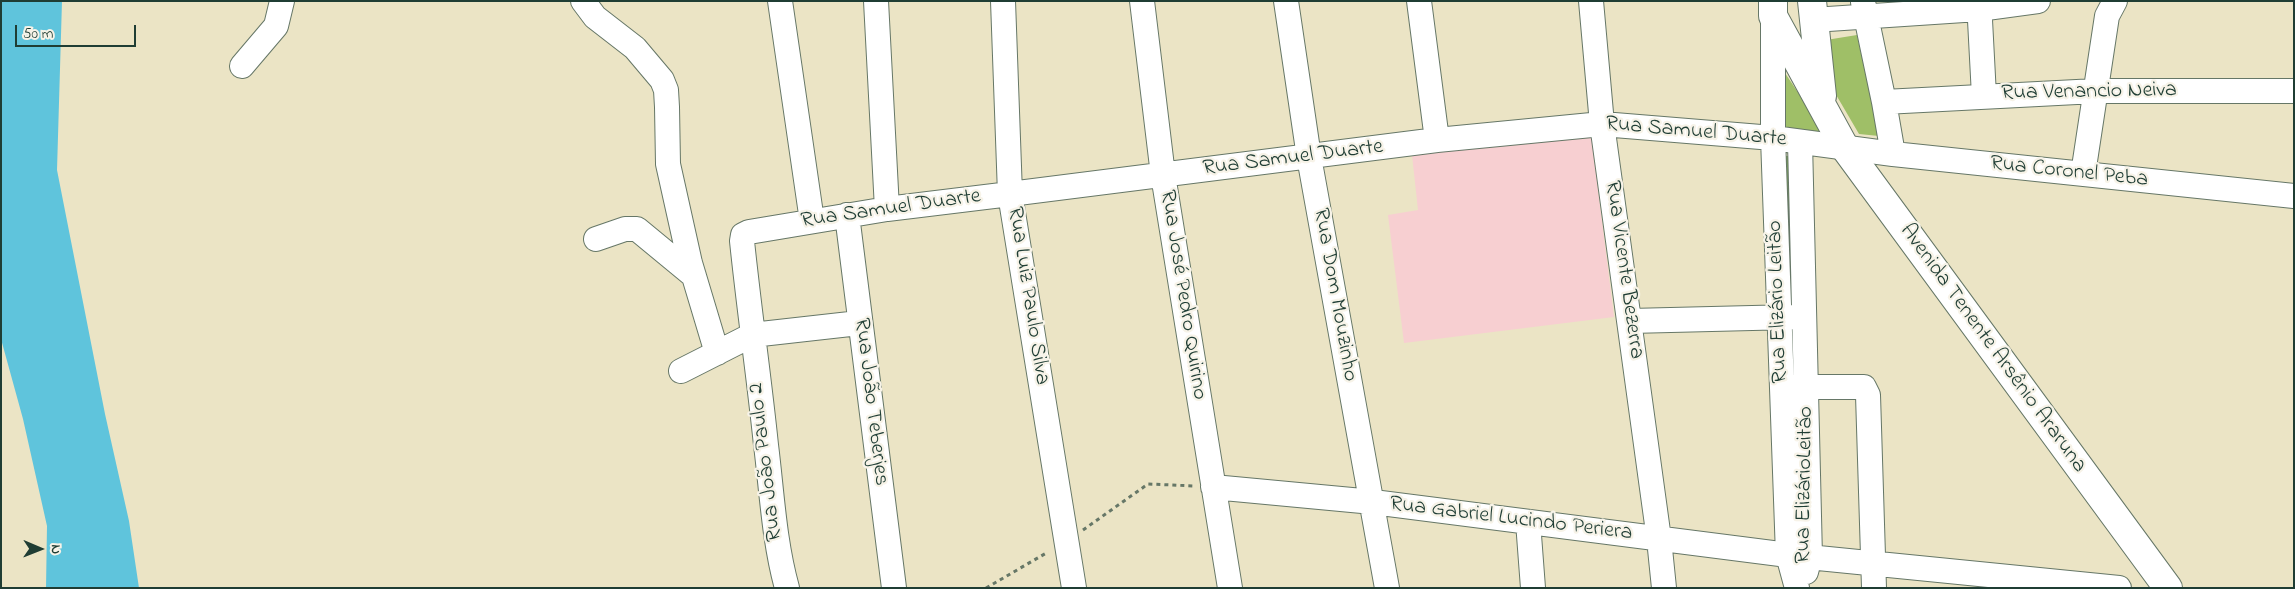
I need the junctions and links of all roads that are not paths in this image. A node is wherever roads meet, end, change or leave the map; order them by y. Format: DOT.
graph roads {
  1 [pos="282,1"];
  2 [pos="583,1"];
  3 [pos="780,1"];
  4 [pos="876,1"];
  5 [pos="1003,1"];
  6 [pos="1142,1"];
  7 [pos="1286,1"];
  8 [pos="1419,1"];
  9 [pos="1591,1"];
  10 [pos="2038,1"];
  11 [pos="1979,5"];
  12 [pos="2108,6"];
  13 [pos="1773,8"];
  14 [pos="1865,8"];
  15 [pos="1813,11"];
  16 [pos="242,66"];
  17 [pos="2096,91"];
  18 [pos="2294,91"];
  19 [pos="1984,96"];
  20 [pos="1884,102"];
  21 [pos="1823,105"];
  22 [pos="1602,124"];
  23 [pos="1773,138"];
  24 [pos="1437,140"];
  25 [pos="1800,142"];
  26 [pos="1845,148"];
  27 [pos="1893,154"];
  28 [pos="1309,157"];
  29 [pos="2084,174"];
  30 [pos="1163,175"];
  31 [pos="1010,194"];
  32 [pos="2294,199"];
  33 [pos="887,209"];
  34 [pos="847,215"];
  35 [pos="812,221"];
  36 [pos="744,235"];
  37 [pos="596,239"];
  38 [pos="694,276"];
  39 [pos="1805,317"];
  40 [pos="1778,318"];
  41 [pos="1630,321"];
  42 [pos="859,323"];
  43 [pos="752,335"];
  44 [pos="716,352"];
  45 [pos="681,371"];
  46 [pos="1782,387"];
  47 [pos="1807,387"];
  48 [pos="1213,486"];
  49 [pos="1373,502"];
  50 [pos="1528,522"];
  51 [pos="1659,539"];
  52 [pos="1799,556"];
  53 [pos="1873,563"];
  54 [pos="787,588"];
  55 [pos="894,588"];
  56 [pos="1074,588"];
  57 [pos="1230,588"];
  58 [pos="1387,588"];
  59 [pos="1533,588"];
  60 [pos="1664,588"];
  61 [pos="1797,588"];
  62 [pos="1802,588"];
  63 [pos="1874,588"];
  64 [pos="2119,588"];
  65 [pos="2168,588"];
  1 -- 16 [label="street"];
  2 -- 38 [label="street"];
  3 -- 35 [label="street"];
  4 -- 33 [label="street"];
  5 -- 31 [label="street, Rua Luiz Paulo Silva"];
  6 -- 30 [label="street, Rua José Pedro Quirino"];
  7 -- 28 [label="street, Rua Dom Mouzinho"];
  8 -- 24 [label="street"];
  9 -- 22 [label="street, Rua Vicente Bezerra"];
  10 -- 11 [label="street"];
  11 -- 14 [label="street"];
  11 -- 19 [label="street"];
  12 -- 17 [label="street"];
  13 -- 21 [label="main road, Avenida Tenente Arsênio Araruna"];
  13 -- 23 [label="street, Rua Elizário Leitão"];
  14 -- 15 [label="street"];
  14 -- 20 [label="street"];
  15 -- 21 [label="main road"];
  17 -- 18 [label="street, Rua Venancio Neiva"];
  17 -- 19 [label="street, Rua Venancio Neiva"];
  17 -- 29 [label="street"];
  19 -- 20 [label="street, Rua Venancio Neiva"];
  20 -- 27 [label="street"];
  21 -- 26 [label="main road, Avenida Tenente Arsênio Araruna"];
  22 -- 23 [label="street, Rua Samuel Duarte"];
  22 -- 24 [label="street, Rua Samuel Duarte"];
  22 -- 41 [label="street, Rua Vicente Bezerra"];
  23 -- 25 [label="street, Rua Samuel Duarte"];
  23 -- 40 [label="street, Rua Elizário Leitão"];
  24 -- 28 [label="street, Rua Samuel Duarte"];
  25 -- 26 [label="street, Rua Samuel Duarte"];
  25 -- 39 [label="street, Rua ElizárioLeitão"];
  26 -- 27 [label="street, Rua Coronel Peba"];
  26 -- 65 [label="main road, Avenida Tenente Arsênio Araruna"];
  27 -- 29 [label="street, Rua Coronel Peba"];
  28 -- 30 [label="street, Rua Samuel Duarte"];
  28 -- 49 [label="street, Rua Dom Mouzinho"];
  29 -- 32 [label="street, Rua Coronel Peba"];
  30 -- 31 [label="street, Rua Samuel Duarte"];
  30 -- 48 [label="street, Rua José Pedro Quirino"];
  31 -- 33 [label="street, Rua Samuel Duarte"];
  31 -- 56 [label="street, Rua Luiz Paulo Silva"];
  33 -- 34 [label="street, Rua Samuel Duarte"];
  34 -- 35 [label="street, Rua Samuel Duarte"];
  34 -- 42 [label="street, Rua João Teberjes"];
  35 -- 36 [label="street, Rua Samuel Duarte"];
  36 -- 43 [label="street, Rua João Paulo 2"];
  37 -- 38 [label="street"];
  38 -- 44 [label="street"];
  39 -- 40 [label="street"];
  39 -- 47 [label="street, Rua ElizárioLeitão"];
  40 -- 41 [label="street"];
  40 -- 46 [label="street, Rua Elizário Leitão"];
  41 -- 51 [label="street, Rua Vicente Bezerra"];
  42 -- 43 [label="street"];
  42 -- 55 [label="street, Rua João Teberjes"];
  43 -- 44 [label="street"];
  43 -- 54 [label="street, Rua João Paulo 2"];
  44 -- 45 [label="street"];
  46 -- 47 [label="street"];
  46 -- 52 [label="street, Rua Elizário Leitão"];
  47 -- 52 [label="street, Rua ElizárioLeitão"];
  47 -- 53 [label="street"];
  48 -- 49 [label="street, Rua Gabriel Lucindo Periera"];
  48 -- 57 [label="street, Rua José Pedro Quirino"];
  49 -- 50 [label="street, Rua Gabriel Lucindo Periera"];
  49 -- 58 [label="street, Rua Dom Mouzinho"];
  50 -- 51 [label="street, Rua Gabriel Lucindo Periera"];
  50 -- 59 [label="street"];
  51 -- 52 [label="street, Rua Gabriel Lucindo Periera"];
  51 -- 60 [label="street, Rua Vicente Bezerra"];
  52 -- 53 [label="street, Rua Gabriel Lucindo Periera"];
  52 -- 61 [label="street, Rua Elizário Leitão"];
  52 -- 62 [label="street, Rua ElizárioLeitão"];
  53 -- 63 [label="street"];
  53 -- 64 [label="street, Rua Gabriel Lucindo Periera"];
}
